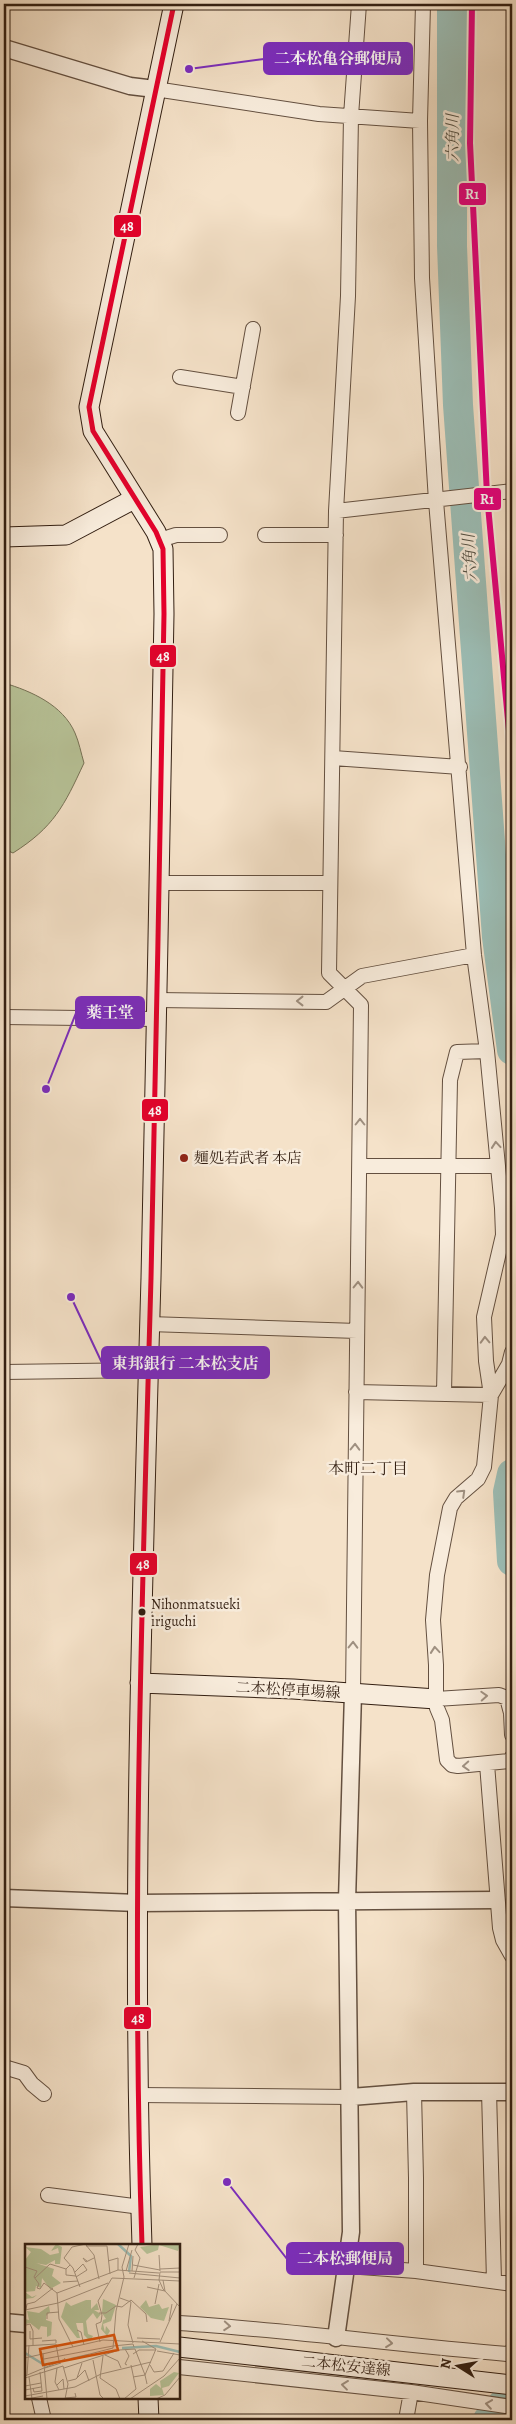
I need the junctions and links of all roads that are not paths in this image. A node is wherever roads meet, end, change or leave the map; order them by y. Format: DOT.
graph roads {
  1 [pos="174,4"];
  2 [pos="359,4"];
  3 [pos="423,4"];
  4 [pos="4,48"];
  5 [pos="156,89"];
  6 [pos="351,116"];
  7 [pos="420,121"];
  8 [pos="253,329"];
  9 [pos="180,378"];
  10 [pos="243,387"];
  11 [pos="238,413"];
  12 [pos="512,491"];
  13 [pos="134,499"];
  14 [pos="436,501"];
  15 [pos="336,511"];
  16 [pos="220,535"];
  17 [pos="265,535"];
  18 [pos="336,535"];
  19 [pos="4,537"];
  20 [pos="160,540"];
  21 [pos="334,758"];
  22 [pos="460,766"];
  23 [pos="158,883"];
  24 [pos="330,883"];
  25 [pos="474,955"];
  26 [pos="345,989"];
  27 [pos="156,1010"];
  28 [pos="4,1017"];
  29 [pos="487,1050"];
  30 [pos="360,1166"];
  31 [pos="448,1166"];
  32 [pos="498,1166"];
  33 [pos="149,1324"];
  34 [pos="357,1331"];
  35 [pos="512,1352"];
  36 [pos="148,1370"];
  37 [pos="4,1372"];
  38 [pos="356,1392"];
  39 [pos="444,1394"];
  40 [pos="491,1395"];
  41 [pos="140,1683"];
  42 [pos="353,1694"];
  43 [pos="436,1699"];
  44 [pos="512,1735"];
  45 [pos="512,1757"];
  46 [pos="487,1764"];
  47 [pos="4,1898"];
  48 [pos="496,1900"];
  49 [pos="347,1901"];
  50 [pos="138,1903"];
  51 [pos="512,1956"];
  52 [pos="4,2067"];
  53 [pos="489,2091"];
  54 [pos="414,2092"];
  55 [pos="512,2092"];
  56 [pos="44,2094"];
  57 [pos="137,2094"];
  58 [pos="351,2097"];
  59 [pos="48,2195"];
  60 [pos="141,2207"];
  61 [pos="142,2244"];
  62 [pos="347,2266"];
  63 [pos="416,2271"];
  64 [pos="494,2281"];
  65 [pos="512,2284"];
  66 [pos="4,2322"];
  67 [pos="180,2323"];
  68 [pos="25,2324"];
  69 [pos="336,2338"];
  70 [pos="180,2347"];
  71 [pos="512,2351"];
  72 [pos="180,2367"];
  73 [pos="512,2385"];
  74 [pos="411,2392"];
  75 [pos="39,2399"];
  76 [pos="148,2399"];
  77 [pos="512,2407"];
  78 [pos="44,2420"];
  79 [pos="149,2420"];
  80 [pos="406,2420"];
  1 -- 5 [label="main road"];
  2 -- 6 [label="street"];
  3 -- 7 [label="street"];
  4 -- 5 [label="street"];
  5 -- 6 [label="street"];
  5 -- 13 [label="main road"];
  6 -- 7 [label="street"];
  6 -- 15 [label="street"];
  7 -- 14 [label="street"];
  8 -- 10 [label="street"];
  9 -- 10 [label="street"];
  10 -- 11 [label="street"];
  12 -- 14 [label="street"];
  13 -- 19 [label="main road"];
  13 -- 20 [label="main road"];
  14 -- 15 [label="street"];
  14 -- 22 [label="street"];
  15 -- 18 [label="street"];
  16 -- 20 [label="street"];
  17 -- 18 [label="street"];
  18 -- 21 [label="street"];
  20 -- 23 [label="main road"];
  21 -- 22 [label="street"];
  21 -- 24 [label="street"];
  22 -- 25 [label="street"];
  23 -- 24 [label="street"];
  23 -- 27 [label="main road"];
  24 -- 26 [label="street"];
  25 -- 26 [label="street"];
  25 -- 29 [label="street"];
  26 -- 27 [label="street, one-way"];
  30 -- 26 [label="street, one-way"];
  27 -- 28 [label="street"];
  27 -- 33 [label="main road"];
  29 -- 31 [label="street"];
  32 -- 29 [label="street, one-way"];
  30 -- 31 [label="street"];
  34 -- 30 [label="street, one-way"];
  31 -- 32 [label="street"];
  31 -- 39 [label="street"];
  40 -- 32 [label="street, one-way"];
  33 -- 34 [label="street"];
  33 -- 36 [label="main road"];
  34 -- 38 [label="street"];
  35 -- 40 [label="street"];
  36 -- 37 [label="street"];
  36 -- 41 [label="main road"];
  38 -- 39 [label="street"];
  42 -- 38 [label="street, one-way"];
  39 -- 40 [label="street"];
  43 -- 40 [label="street, one-way"];
  41 -- 42 [label="main road, 二本松停車場線"];
  41 -- 50 [label="main road"];
  42 -- 43 [label="main road, 二本松停車場線"];
  42 -- 49 [label="street"];
  43 -- 44 [label="street, one-way"];
  46 -- 43 [label="street, one-way"];
  45 -- 46 [label="street"];
  46 -- 48 [label="street"];
  47 -- 50 [label="street"];
  48 -- 49 [label="street"];
  48 -- 51 [label="street"];
  49 -- 50 [label="street"];
  49 -- 58 [label="street"];
  50 -- 57 [label="main road"];
  52 -- 56 [label="street"];
  53 -- 54 [label="street"];
  53 -- 55 [label="street"];
  53 -- 64 [label="street"];
  54 -- 58 [label="street"];
  54 -- 63 [label="street"];
  57 -- 58 [label="street"];
  57 -- 60 [label="main road"];
  58 -- 62 [label="street"];
  59 -- 60 [label="street"];
  60 -- 61 [label="main road"];
  62 -- 63 [label="street"];
  62 -- 69 [label="street"];
  63 -- 64 [label="street"];
  64 -- 65 [label="street"];
  66 -- 68 [label="street"];
  67 -- 69 [label="street, one-way"];
  69 -- 71 [label="street, one-way"];
  70 -- 73 [label="main road, 二本松安達線"];
  74 -- 72 [label="street, one-way"];
  77 -- 74 [label="street, one-way"];
  74 -- 80 [label="street"];
  75 -- 78 [label="street"];
  76 -- 79 [label="main road"];
}
